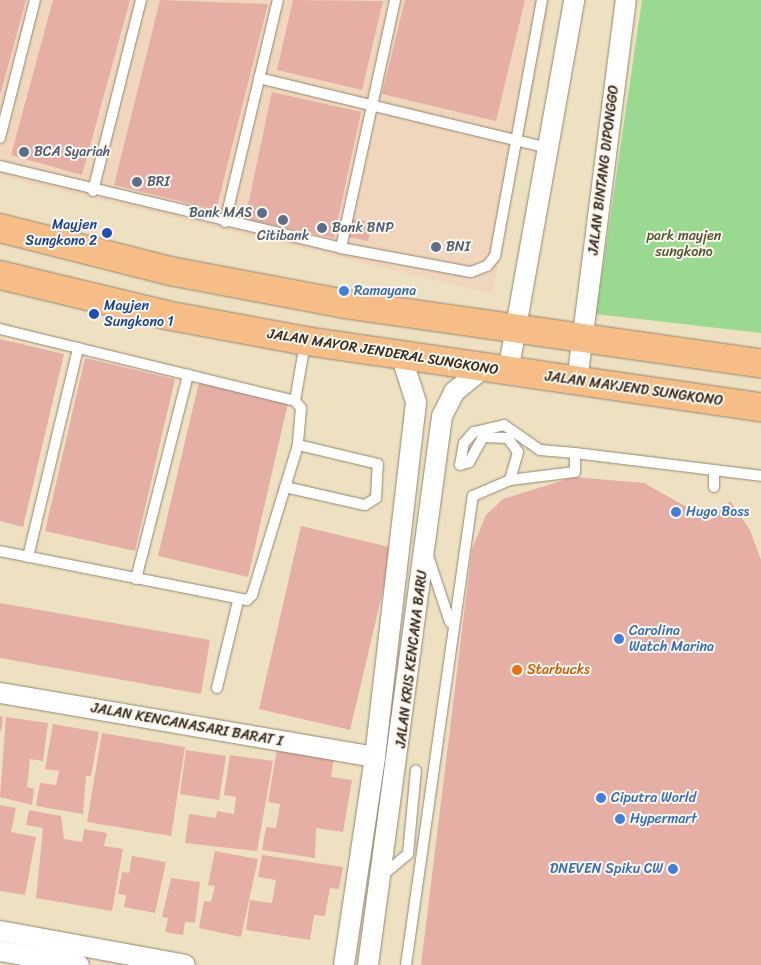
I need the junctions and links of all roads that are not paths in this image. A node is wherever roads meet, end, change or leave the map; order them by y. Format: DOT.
graph roads {
  1 [pos="35,0"];
  2 [pos="141,0"];
  3 [pos="278,0"];
  4 [pos="395,0"];
  5 [pos="542,0"];
  6 [pos="574,0"];
  7 [pos="626,0"];
  8 [pos="259,78"];
  9 [pos="370,105"];
  10 [pos="0,138"];
  11 [pos="513,140"];
  12 [pos="545,147"];
  13 [pos="0,166"];
  14 [pos="93,191"];
  15 [pos="225,222"];
  16 [pos="0,228"];
  17 [pos="341,248"];
  18 [pos="0,275"];
  19 [pos="0,329"];
  20 [pos="513,331"];
  21 [pos="306,340"];
  22 [pos="582,340"];
  23 [pos="78,348"];
  24 [pos="401,356"];
  25 [pos="761,364"];
  26 [pos="496,370"];
  27 [pos="188,375"];
  28 [pos="577,381"];
  29 [pos="295,401"];
  30 [pos="761,407"];
  31 [pos="298,445"];
  32 [pos="575,453"];
  33 [pos="714,470"];
  34 [pos="761,476"];
  35 [pos="510,480"];
  36 [pos="285,487"];
  37 [pos="714,487"];
  38 [pos="0,551"];
  39 [pos="426,551"];
  40 [pos="28,557"];
  41 [pos="136,579"];
  42 [pos="238,601"];
  43 [pos="451,626"];
  44 [pos="217,688"];
  45 [pos="0,693"];
  46 [pos="375,756"];
  47 [pos="416,770"];
  48 [pos="384,874"];
  49 [pos="0,931"];
  50 [pos="13,946"];
  51 [pos="79,965"];
  52 [pos="185,965"];
  53 [pos="344,965"];
  54 [pos="368,965"];
  55 [pos="406,965"];
  1 -- 10 [label="lane"];
  2 -- 14 [label="lane"];
  3 -- 8 [label="lane"];
  4 -- 9 [label="lane"];
  5 -- 11 [label="lane"];
  6 -- 12 [label="street"];
  7 -- 22 [label="street, JALAN BINTANG DIPONGGO"];
  8 -- 9 [label="lane"];
  8 -- 15 [label="lane"];
  9 -- 11 [label="lane"];
  9 -- 17 [label="lane"];
  11 -- 12 [label="lane"];
  11 -- 17 [label="lane"];
  12 -- 20 [label="street"];
  13 -- 14 [label="lane"];
  14 -- 15 [label="lane"];
  15 -- 17 [label="lane"];
  16 -- 20 [label="main road"];
  18 -- 21 [label="main road, JALAN MAYOR JENDERAL SUNGKONO"];
  19 -- 23 [label="lane"];
  20 -- 22 [label="main road"];
  20 -- 26 [label="street, JALAN MAYOR JENDERAL SUNGKONO"];
  21 -- 24 [label="main road, JALAN MAYOR JENDERAL SUNGKONO"];
  21 -- 29 [label="lane"];
  22 -- 25 [label="main road"];
  22 -- 28 [label="street"];
  23 -- 27 [label="lane"];
  23 -- 40 [label="lane"];
  24 -- 26 [label="main road, JALAN MAYOR JENDERAL SUNGKONO"];
  24 -- 46 [label="street, JALAN KRIS KENCANA BARU"];
  26 -- 28 [label="main road, JALAN MAYJEND SUNGKONO"];
  26 -- 39 [label="street, JALAN KRIS KENCANA BARU"];
  27 -- 29 [label="lane"];
  27 -- 41 [label="lane"];
  28 -- 30 [label="main road, JALAN MAYJEND SUNGKONO"];
  29 -- 31 [label="lane"];
  31 -- 36 [label="lane"];
  31 -- 36 [label="lane"];
  32 -- 33 [label="lane"];
  32 -- 35 [label="lane"];
  32 -- 35 [label="lane"];
  33 -- 34 [label="lane"];
  33 -- 37 [label="lane"];
  35 -- 43 [label="lane"];
  36 -- 42 [label="lane"];
  38 -- 40 [label="lane"];
  39 -- 43 [label="lane"];
  39 -- 48 [label="street, JALAN KRIS KENCANA BARU"];
  40 -- 41 [label="lane"];
  41 -- 42 [label="lane"];
  42 -- 44 [label="lane"];
  43 -- 55 [label="lane"];
  45 -- 46 [label="street, JALAN KENCANASARI BARAT I"];
  46 -- 53 [label="street, JALAN KRIS KENCANA BARU"];
  47 -- 48 [label="lane"];
  48 -- 54 [label="street, JALAN KRIS KENCANA BARU"];
  49 -- 50 [label="street"];
  50 -- 51 [label="street"];
  50 -- 52 [label="street"];
}
